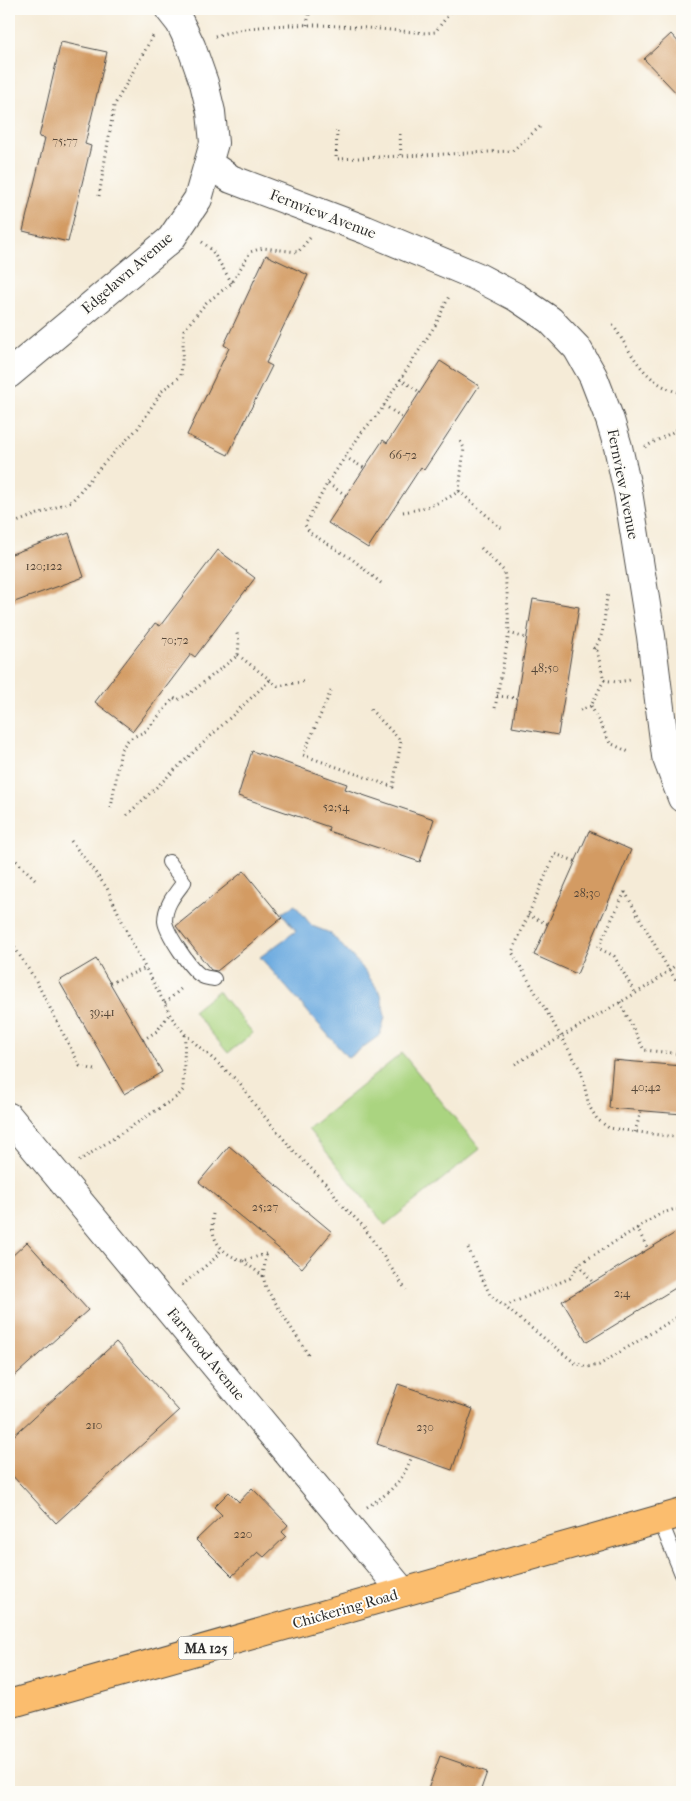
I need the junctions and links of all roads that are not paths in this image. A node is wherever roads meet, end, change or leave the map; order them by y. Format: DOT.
graph roads {
  1 [pos="170,10"];
  2 [pos="208,164"];
  3 [pos="9,374"];
  4 [pos="676,765"];
  5 [pos="682,798"];
  6 [pos="169,862"];
  7 [pos="214,979"];
  8 [pos="9,1117"];
  9 [pos="671,1516"];
  10 [pos="682,1574"];
  11 [pos="403,1592"];
  12 [pos="9,1704"];
  1 -- 2 [label="street, Edgelawn Avenue"];
  2 -- 3 [label="street, Edgelawn Avenue"];
  2 -- 4 [label="street, Fernview Avenue"];
  4 -- 5 [label="street, Fernview Avenue"];
  6 -- 7 [label="lane"];
  8 -- 11 [label="street, Farrwood Avenue"];
  9 -- 10 [label="lane"];
  9 -- 11 [label="main road, Chickering Road / MA 125"];
  11 -- 12 [label="main road, Chickering Road / MA 125"];
}
